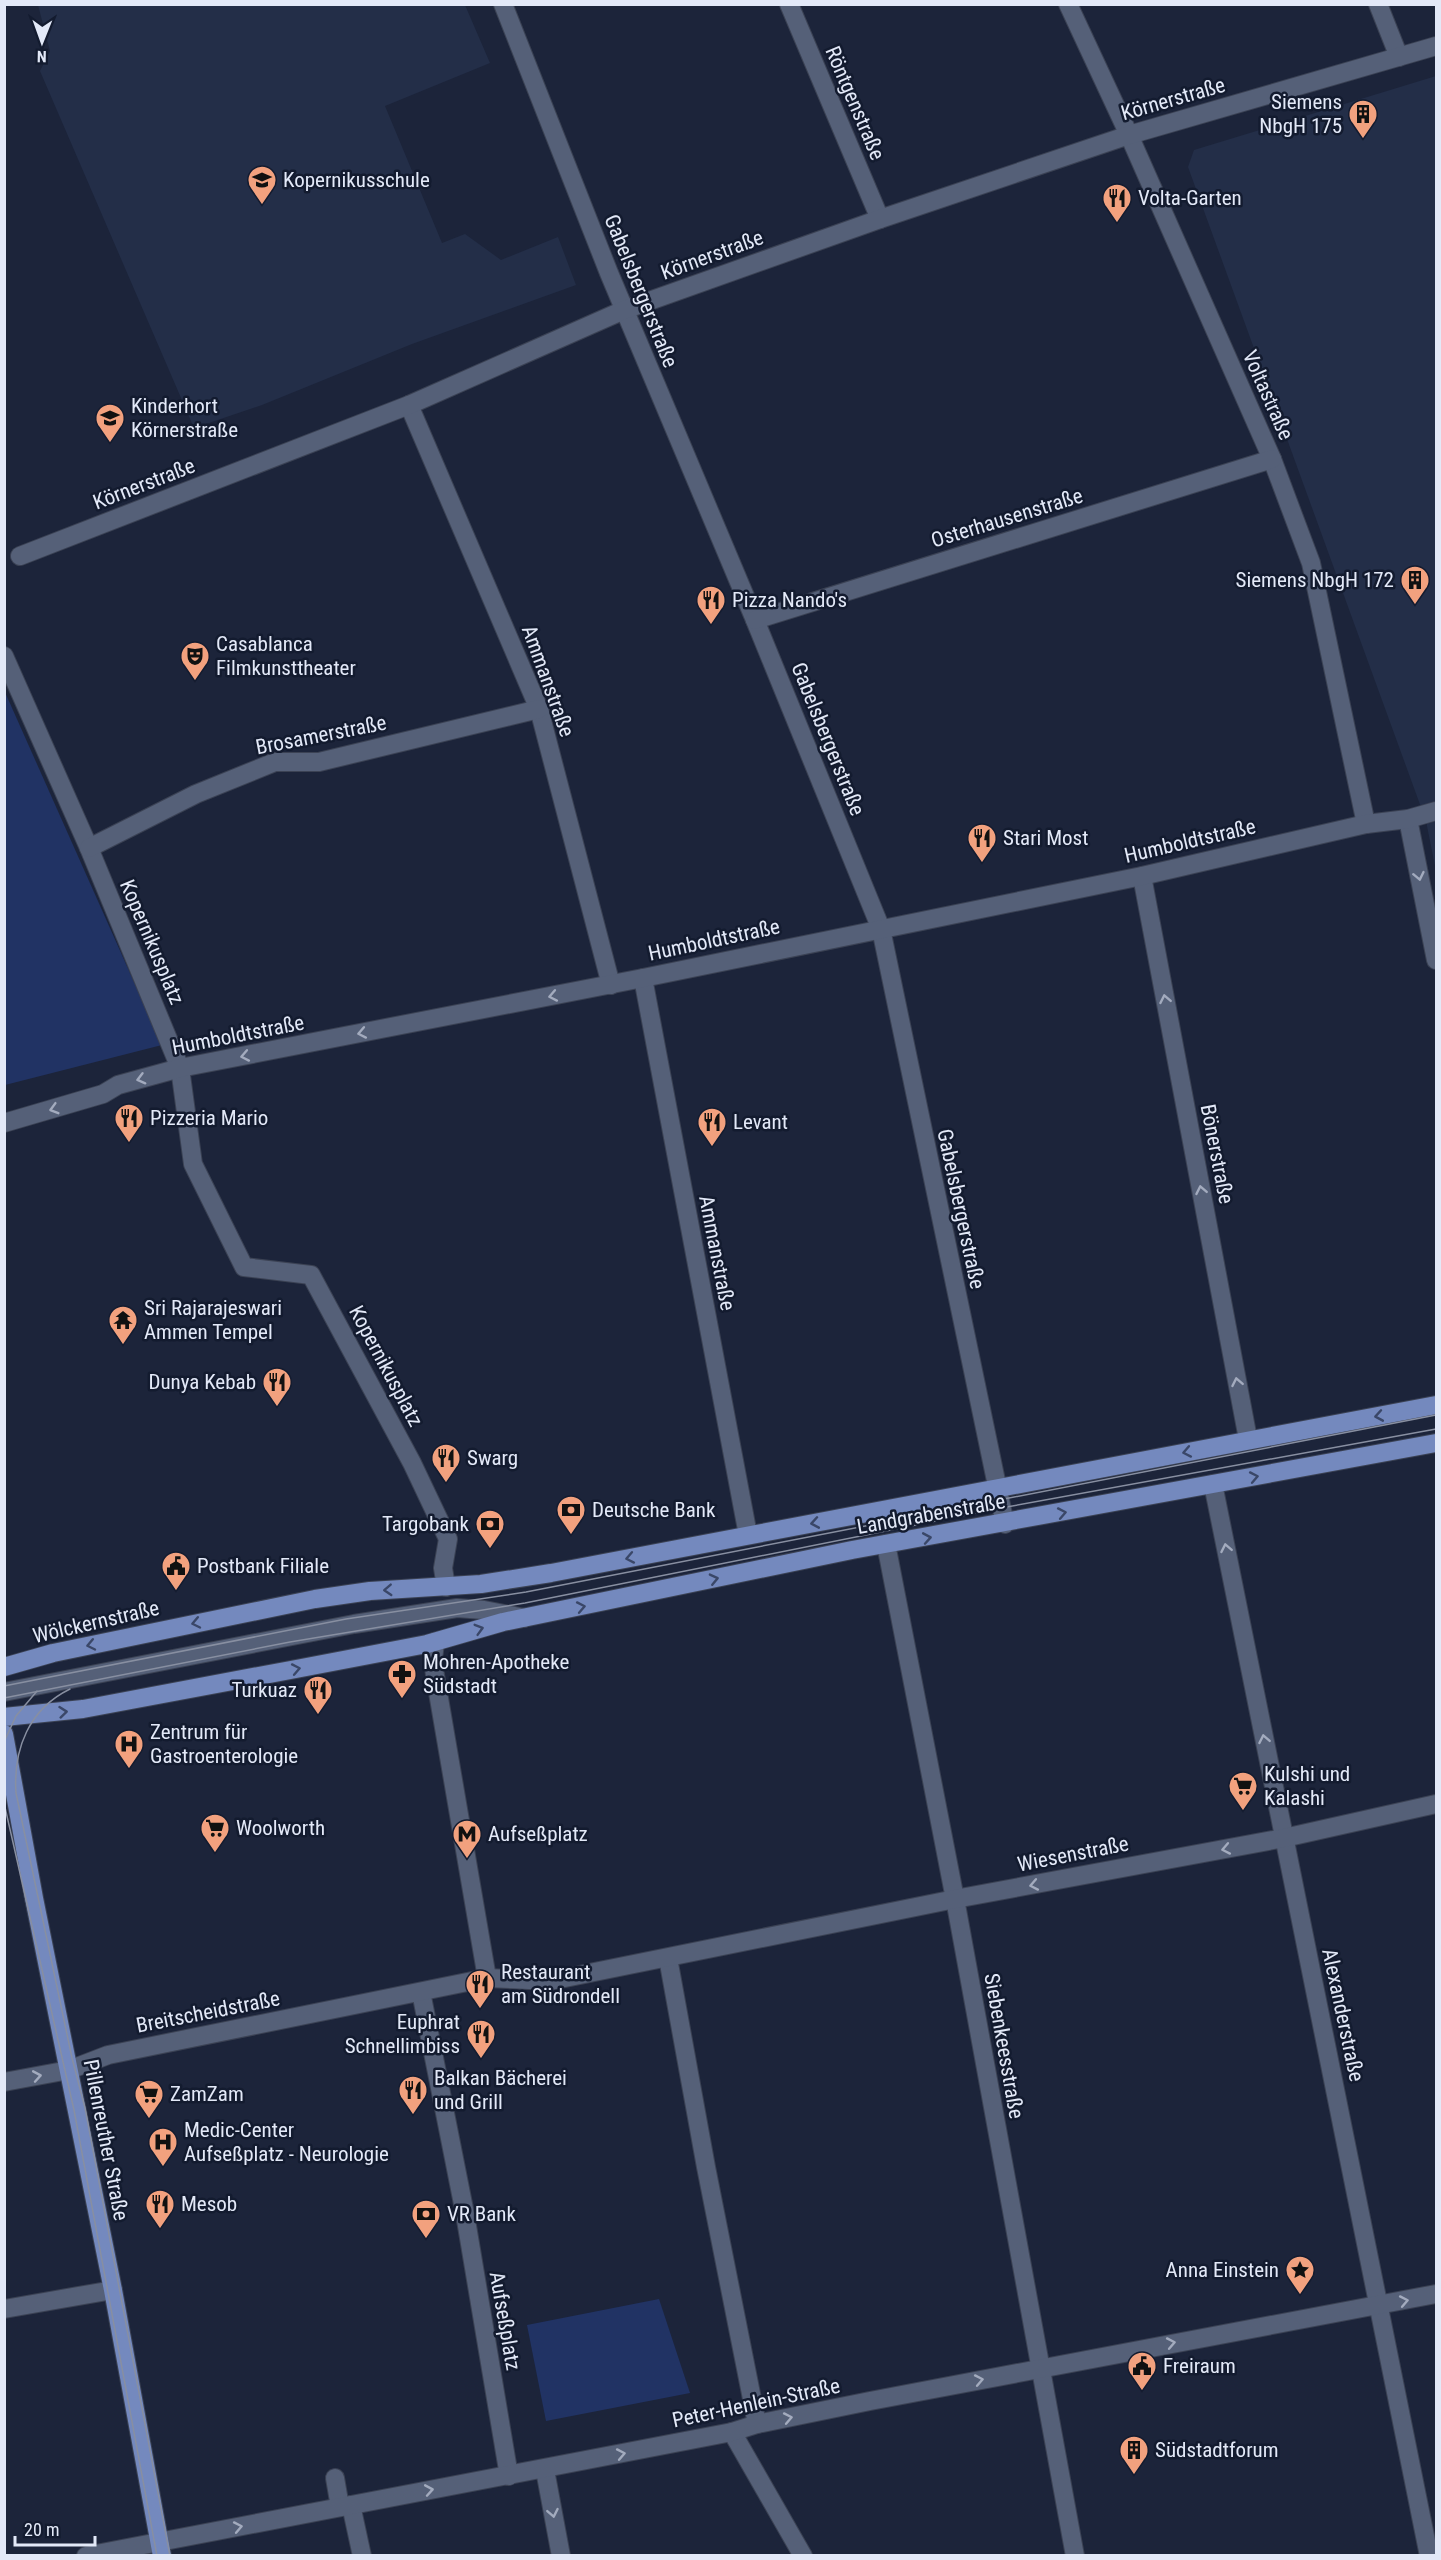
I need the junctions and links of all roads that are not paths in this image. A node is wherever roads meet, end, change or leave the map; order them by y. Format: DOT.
graph roads {
  1 [pos="503,4"];
  2 [pos="789,4"];
  3 [pos="1068,4"];
  4 [pos="1378,4"];
  5 [pos="1437,46"];
  6 [pos="1399,57"];
  7 [pos="1129,135"];
  8 [pos="880,219"];
  9 [pos="624,310"];
  10 [pos="408,405"];
  11 [pos="1272,459"];
  12 [pos="20,556"];
  13 [pos="755,620"];
  14 [pos="4,656"];
  15 [pos="539,709"];
  16 [pos="1437,811"];
  17 [pos="1408,819"];
  18 [pos="1365,824"];
  19 [pos="88,848"];
  20 [pos="1142,876"];
  21 [pos="881,929"];
  22 [pos="1437,960"];
  23 [pos="643,978"];
  24 [pos="611,985"];
  25 [pos="180,1068"];
  26 [pos="4,1123"];
  27 [pos="1437,1405"];
  28 [pos="1248,1439"];
  29 [pos="1437,1443"];
  30 [pos="1214,1484"];
  31 [pos="996,1489"];
  32 [pos="1005,1524"];
  33 [pos="748,1535"];
  34 [pos="886,1544"];
  35 [pos="481,1584"];
  36 [pos="446,1587"];
  37 [pos="446,1611"];
  38 [pos="524,1618"];
  39 [pos="435,1642"];
  40 [pos="4,1667"];
  41 [pos="4,1692"];
  42 [pos="4,1717"];
  43 [pos="4,1734"];
  44 [pos="1437,1804"];
  45 [pos="1284,1838"];
  46 [pos="955,1899"];
  47 [pos="668,1958"];
  48 [pos="487,1978"];
  49 [pos="421,1992"];
  50 [pos="69,2070"];
  51 [pos="4,2082"];
  52 [pos="113,2289"];
  53 [pos="1437,2294"];
  54 [pos="1378,2306"];
  55 [pos="4,2309"];
  56 [pos="1040,2369"];
  57 [pos="757,2424"];
  58 [pos="732,2432"];
  59 [pos="545,2470"];
  60 [pos="509,2476"];
  61 [pos="335,2478"];
  62 [pos="345,2506"];
  63 [pos="161,2549"];
  64 [pos="86,2556"];
  65 [pos="363,2556"];
  66 [pos="561,2556"];
  67 [pos="803,2556"];
  68 [pos="1075,2556"];
  69 [pos="1429,2556"];
  1 -- 9 [label="street, Gabelsbergerstraße"];
  2 -- 8 [label="street, Röntgenstraße"];
  3 -- 7 [label="street, Voltastraße"];
  4 -- 6 [label="street"];
  5 -- 6 [label="street, Körnerstraße"];
  6 -- 7 [label="street, Körnerstraße"];
  7 -- 8 [label="street, Körnerstraße"];
  7 -- 11 [label="street, Voltastraße"];
  8 -- 9 [label="street, Körnerstraße"];
  9 -- 10 [label="street, Körnerstraße"];
  9 -- 13 [label="street, Gabelsbergerstraße"];
  10 -- 12 [label="street, Körnerstraße"];
  10 -- 15 [label="street, Ammanstraße"];
  11 -- 13 [label="street, Osterhausenstraße"];
  11 -- 18 [label="street, Voltastraße"];
  13 -- 21 [label="street, Gabelsbergerstraße"];
  14 -- 19 [label="street, Kopernikusplatz"];
  15 -- 19 [label="street, Brosamerstraße"];
  15 -- 24 [label="street, Ammanstraße"];
  16 -- 17 [label="street, Humboldtstraße"];
  17 -- 18 [label="street, Humboldtstraße"];
  17 -- 22 [label="street, one-way"];
  18 -- 20 [label="street, Humboldtstraße"];
  19 -- 25 [label="street, Kopernikusplatz"];
  20 -- 21 [label="street, Humboldtstraße"];
  28 -- 20 [label="street, Bönerstraße, one-way"];
  21 -- 23 [label="street, Humboldtstraße"];
  21 -- 31 [label="street, Gabelsbergerstraße"];
  23 -- 24 [label="street, Humboldtstraße"];
  23 -- 33 [label="street, Ammanstraße"];
  24 -- 25 [label="street, Humboldtstraße, one-way"];
  25 -- 26 [label="street, Humboldtstraße, one-way"];
  25 -- 36 [label="street, Kopernikusplatz"];
  27 -- 28 [label="main road, Landgrabenstraße, one-way"];
  28 -- 31 [label="main road, Landgrabenstraße, one-way"];
  30 -- 29 [label="main road, Landgrabenstraße, one-way"];
  32 -- 30 [label="main road, Landgrabenstraße, one-way"];
  45 -- 30 [label="street, Alexanderstraße, one-way"];
  31 -- 32 [label="street, Gabelsbergerstraße"];
  31 -- 33 [label="main road, Landgrabenstraße, one-way"];
  34 -- 32 [label="main road, Landgrabenstraße, one-way"];
  33 -- 35 [label="main road, Landgrabenstraße, one-way"];
  38 -- 34 [label="main road, Landgrabenstraße, one-way"];
  34 -- 46 [label="street, Siebenkeesstraße"];
  35 -- 36 [label="main road, Landgrabenstraße"];
  35 -- 37 [label="street"];
  36 -- 40 [label="main road, Wölckernstraße, one-way"];
  37 -- 38 [label="street"];
  37 -- 41 [label="street"];
  39 -- 38 [label="main road, Landgrabenstraße, one-way"];
  42 -- 39 [label="main road, one-way"];
  39 -- 48 [label="street"];
  43 -- 50 [label="main road, Pillenreuther Straße"];
  44 -- 45 [label="street, Wiesenstraße"];
  45 -- 46 [label="street, Wiesenstraße, one-way"];
  45 -- 54 [label="street, Alexanderstraße"];
  46 -- 47 [label="street, Wiesenstraße"];
  46 -- 56 [label="street, Siebenkeesstraße"];
  47 -- 48 [label="street"];
  47 -- 57 [label="street"];
  48 -- 49 [label="street"];
  49 -- 50 [label="street, Breitscheidstraße"];
  49 -- 60 [label="street, Aufseßplatz"];
  51 -- 50 [label="street, Breitscheidstraße, one-way"];
  50 -- 52 [label="main road, Pillenreuther Straße"];
  52 -- 55 [label="street"];
  52 -- 63 [label="main road, Pillenreuther Straße"];
  54 -- 53 [label="street, Peter-Henlein-Straße, one-way"];
  56 -- 54 [label="street, Peter-Henlein-Straße, one-way"];
  54 -- 69 [label="street, Alexanderstraße"];
  57 -- 56 [label="street, Peter-Henlein-Straße, one-way"];
  56 -- 68 [label="street, Siebenkeesstraße"];
  57 -- 58 [label="street, Peter-Henlein-Straße"];
  59 -- 58 [label="street, Peter-Henlein-Straße, one-way"];
  58 -- 67 [label="street"];
  59 -- 60 [label="street, Peter-Henlein-Straße"];
  59 -- 66 [label="street, one-way"];
  62 -- 60 [label="street, Peter-Henlein-Straße, one-way"];
  61 -- 62 [label="street"];
  63 -- 62 [label="street, Peter-Henlein-Straße, one-way"];
  62 -- 65 [label="street"];
  63 -- 64 [label="street, Peter-Henlein-Straße"];
}
